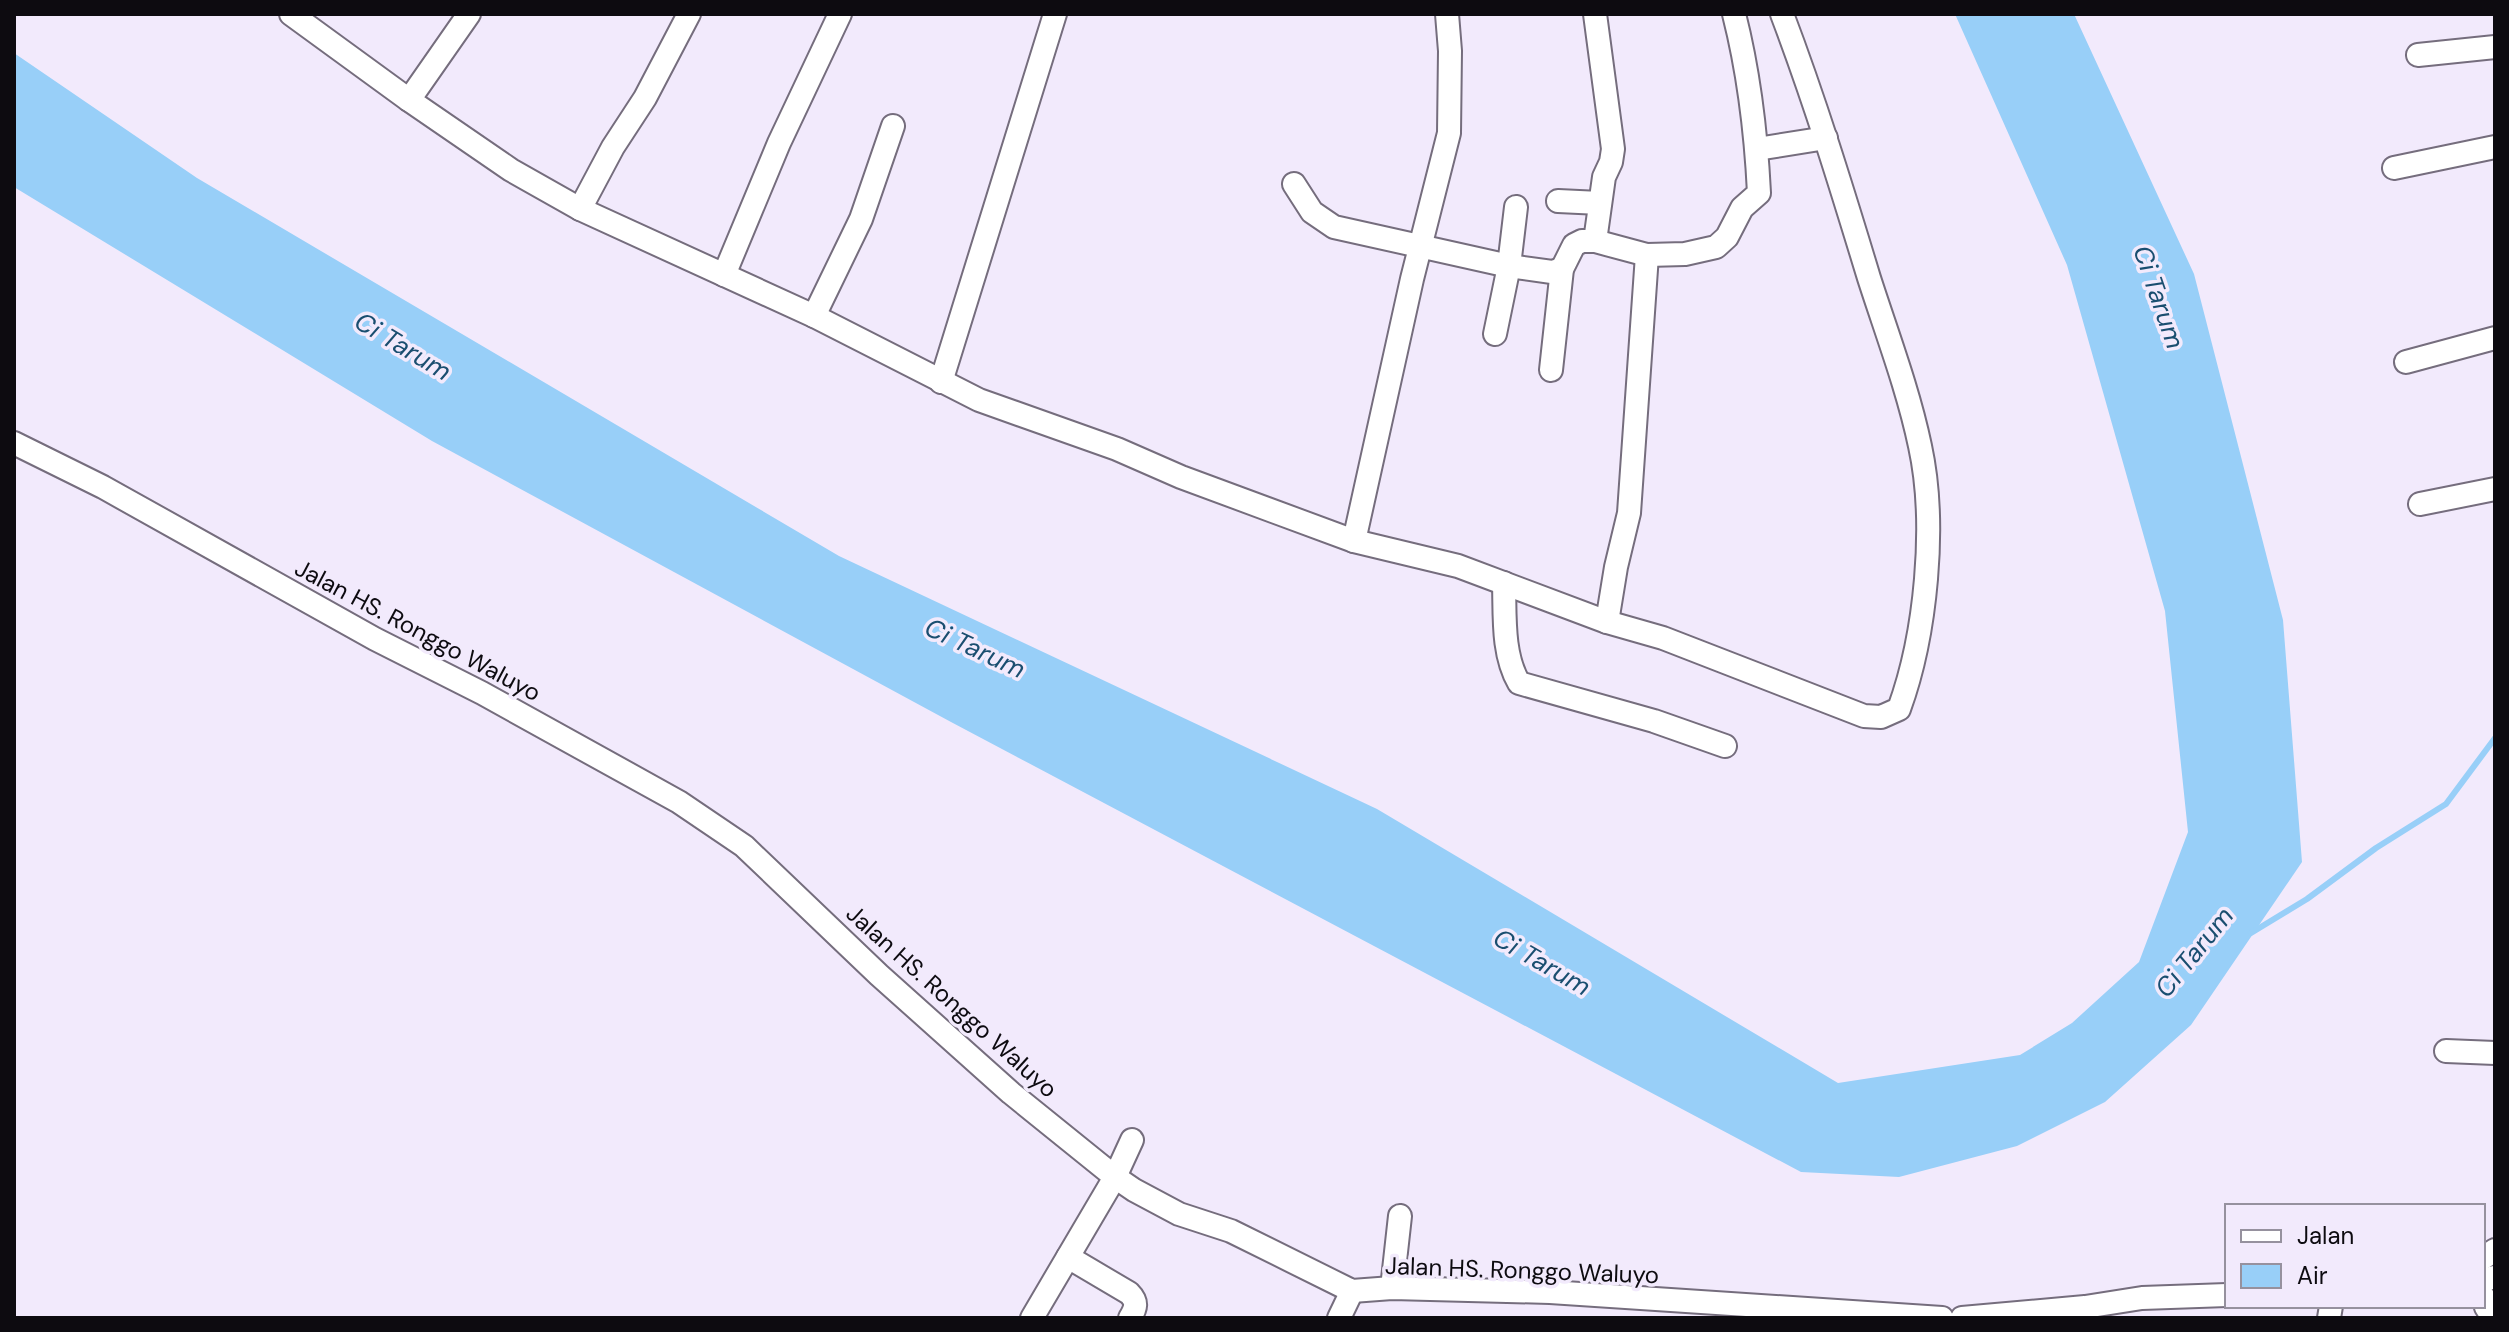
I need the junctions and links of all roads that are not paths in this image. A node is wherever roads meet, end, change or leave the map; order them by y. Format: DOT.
graph roads {
  1 [pos="291,14"];
  2 [pos="469,14"];
  3 [pos="689,14"];
  4 [pos="840,14"];
  5 [pos="1055,14"];
  6 [pos="1447,14"];
  7 [pos="1595,14"];
  8 [pos="1734,14"];
  9 [pos="1782,14"];
  10 [pos="2495,47"];
  11 [pos="2418,55"];
  12 [pos="409,100"];
  13 [pos="893,126"];
  14 [pos="1826,138"];
  15 [pos="2495,147"];
  16 [pos="1757,149"];
  17 [pos="2394,168"];
  18 [pos="1294,184"];
  19 [pos="1558,201"];
  20 [pos="1600,203"];
  21 [pos="1516,207"];
  22 [pos="580,209"];
  23 [pos="1595,241"];
  24 [pos="1421,248"];
  25 [pos="1647,255"];
  26 [pos="1509,266"];
  27 [pos="1562,269"];
  28 [pos="724,275"];
  29 [pos="814,316"];
  30 [pos="1495,334"];
  31 [pos="2495,338"];
  32 [pos="2406,362"];
  33 [pos="1551,370"];
  34 [pos="941,382"];
  35 [pos="14,443"];
  36 [pos="2495,489"];
  37 [pos="2420,504"];
  38 [pos="1354,541"];
  39 [pos="1504,583"];
  40 [pos="1607,622"];
  41 [pos="1725,746"];
  42 [pos="2446,1051"];
  43 [pos="2495,1053"];
  44 [pos="1132,1140"];
  45 [pos="1115,1177"];
  46 [pos="1400,1216"];
  47 [pos="1068,1257"];
  48 [pos="1392,1288"];
  49 [pos="1352,1291"];
  50 [pos="2225,1295"];
  51 [pos="1035,1311"];
  52 [pos="2085,1313"];
  53 [pos="1013,1318"];
  54 [pos="1130,1318"];
  55 [pos="1339,1318"];
  56 [pos="1942,1318"];
  57 [pos="1962,1318"];
  1 -- 12 [label="street"];
  2 -- 12 [label="street"];
  3 -- 22 [label="street"];
  4 -- 28 [label="street"];
  5 -- 34 [label="street"];
  6 -- 24 [label="street"];
  7 -- 20 [label="street"];
  8 -- 16 [label="street"];
  9 -- 14 [label="street"];
  10 -- 11 [label="street"];
  12 -- 22 [label="street"];
  13 -- 29 [label="street"];
  14 -- 16 [label="street"];
  14 -- 40 [label="street"];
  15 -- 17 [label="street"];
  16 -- 25 [label="street"];
  18 -- 24 [label="street"];
  19 -- 20 [label="street"];
  20 -- 23 [label="street"];
  21 -- 26 [label="street"];
  22 -- 28 [label="street"];
  23 -- 25 [label="street"];
  23 -- 27 [label="street"];
  24 -- 26 [label="street"];
  24 -- 38 [label="street"];
  25 -- 40 [label="street"];
  26 -- 27 [label="street"];
  26 -- 30 [label="street"];
  27 -- 33 [label="street"];
  28 -- 29 [label="street"];
  29 -- 34 [label="street"];
  31 -- 32 [label="street"];
  34 -- 38 [label="street"];
  35 -- 45 [label="street, Jalan HS. Ronggo Waluyo"];
  36 -- 37 [label="street"];
  38 -- 39 [label="street"];
  39 -- 40 [label="street"];
  39 -- 41 [label="street"];
  42 -- 43 [label="street"];
  44 -- 45 [label="street"];
  45 -- 47 [label="street"];
  45 -- 49 [label="street, Jalan HS. Ronggo Waluyo"];
  46 -- 48 [label="street"];
  47 -- 51 [label="street"];
  47 -- 54 [label="street"];
  48 -- 49 [label="street, Jalan HS. Ronggo Waluyo"];
  48 -- 56 [label="street, Jalan HS. Ronggo Waluyo"];
  49 -- 55 [label="street"];
  50 -- 52 [label="street"];
  51 -- 53 [label="street"];
  52 -- 57 [label="street"];
}
